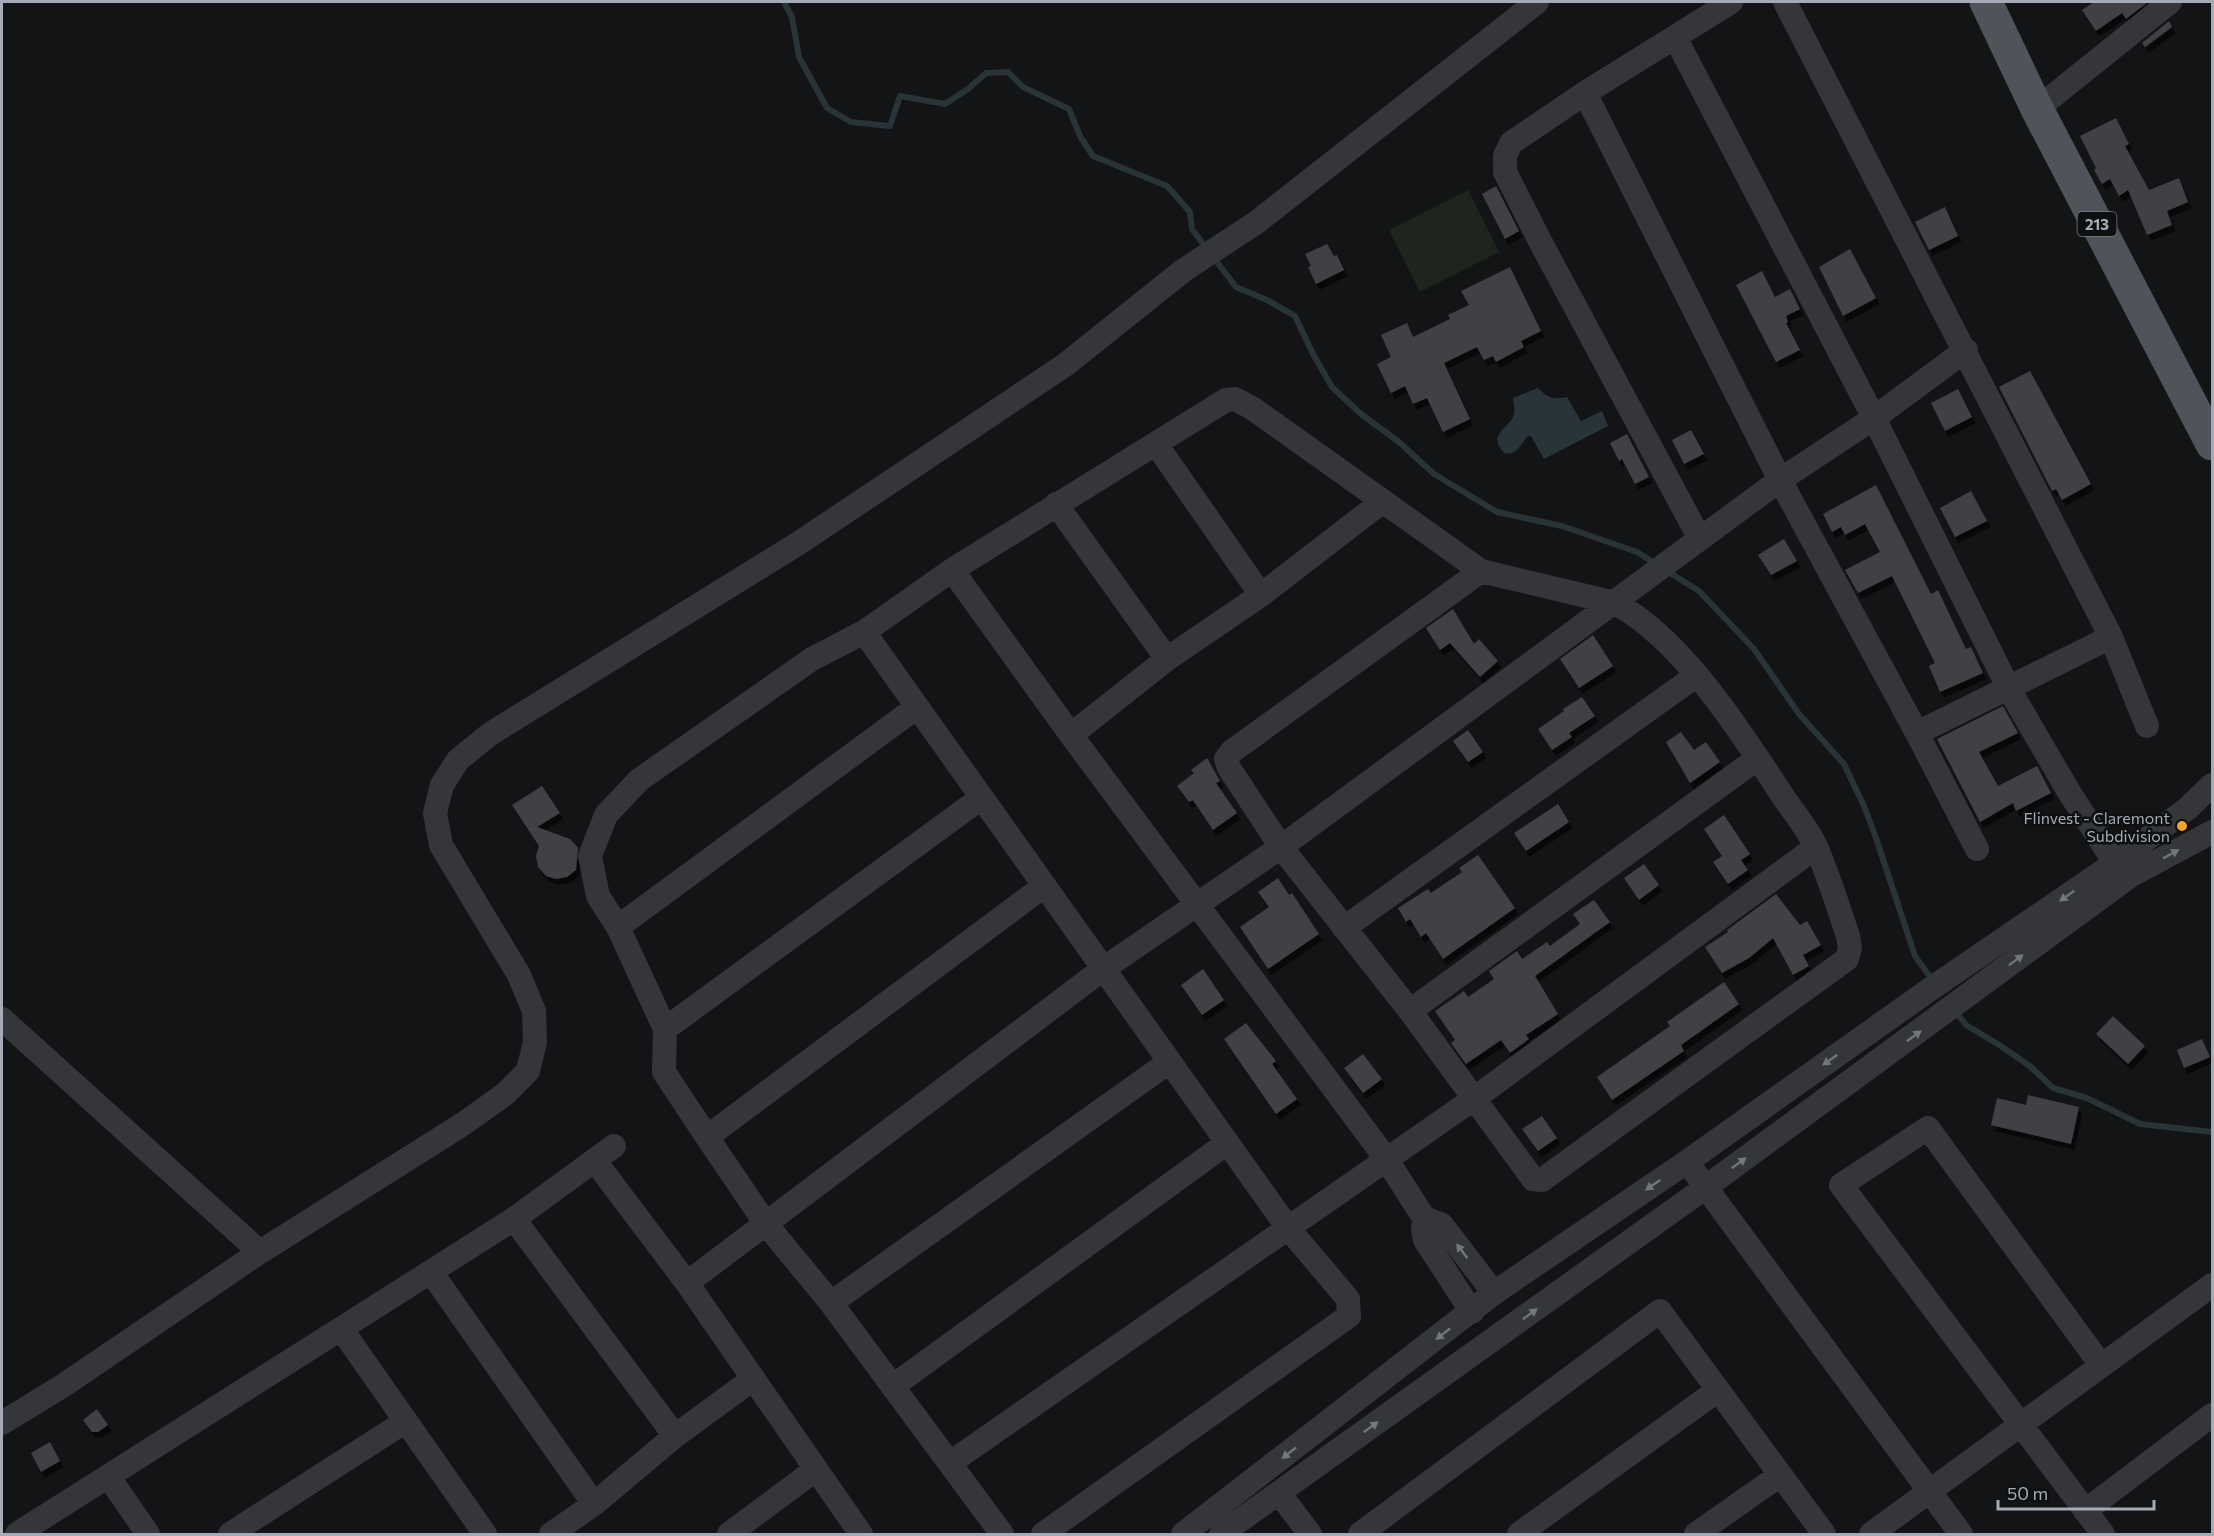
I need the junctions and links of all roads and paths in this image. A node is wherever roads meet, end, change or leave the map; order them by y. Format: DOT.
graph roads {
  1 [pos="1537,2"];
  2 [pos="1731,2"];
  3 [pos="1785,2"];
  4 [pos="1986,2"];
  5 [pos="2170,2"];
  6 [pos="1675,37"];
  7 [pos="1585,93"];
  8 [pos="2037,110"];
  9 [pos="1966,350"];
  10 [pos="1874,418"];
  11 [pos="1156,444"];
  12 [pos="2212,444"];
  13 [pos="1780,480"];
  14 [pos="1383,501"];
  15 [pos="1056,504"];
  16 [pos="1692,545"];
  17 [pos="952,570"];
  18 [pos="1481,571"];
  19 [pos="1261,594"];
  20 [pos="1616,603"];
  21 [pos="864,632"];
  22 [pos="2111,637"];
  23 [pos="1167,659"];
  24 [pos="1697,675"];
  25 [pos="2009,689"];
  26 [pos="917,707"];
  27 [pos="2147,726"];
  28 [pos="1917,733"];
  29 [pos="1071,735"];
  30 [pos="1758,758"];
  31 [pos="2212,785"];
  32 [pos="981,798"];
  33 [pos="2212,832"];
  34 [pos="1281,847"];
  35 [pos="1816,848"];
  36 [pos="1977,849"];
  37 [pos="2122,870"];
  38 [pos="1044,886"];
  39 [pos="1197,905"];
  40 [pos="618,927"];
  41 [pos="1344,928"];
  42 [pos="1103,969"];
  43 [pos="1410,1011"];
  44 [pos="2,1019"];
  45 [pos="665,1029"];
  46 [pos="1867,1033"];
  47 [pos="1883,1059"];
  48 [pos="1169,1062"];
  49 [pos="1475,1098"];
  50 [pos="707,1137"];
  51 [pos="1227,1143"];
  52 [pos="614,1146"];
  53 [pos="1387,1160"];
  54 [pos="595,1161"];
  55 [pos="1688,1161"];
  56 [pos="1706,1187"];
  57 [pos="1424,1218"];
  58 [pos="514,1219"];
  59 [pos="766,1224"];
  60 [pos="1288,1228"];
  61 [pos="260,1252"];
  62 [pos="430,1272"];
  63 [pos="687,1283"];
  64 [pos="2212,1285"];
  65 [pos="1494,1293"];
  66 [pos="831,1303"];
  67 [pos="1472,1312"];
  68 [pos="342,1330"];
  69 [pos="2101,1365"];
  70 [pos="753,1379"];
  71 [pos="893,1386"];
  72 [pos="1718,1390"];
  73 [pos="2212,1415"];
  74 [pos="406,1421"];
  75 [pos="2,1423"];
  76 [pos="2020,1424"];
  77 [pos="675,1436"];
  78 [pos="950,1463"];
  79 [pos="815,1470"];
  80 [pos="1780,1475"];
  81 [pos="108,1476"];
  82 [pos="1930,1491"];
  83 [pos="1279,1493"];
  84 [pos="594,1504"];
  85 [pos="2085,1511"];
  86 [pos="17,1534"];
  87 [pos="148,1534"];
  88 [pos="230,1534"];
  89 [pos="485,1534"];
  90 [pos="551,1534"];
  91 [pos="729,1534"];
  92 [pos="861,1534"];
  93 [pos="1002,1534"];
  94 [pos="1043,1534"];
  95 [pos="1183,1534"];
  96 [pos="1221,1534"];
  97 [pos="1310,1534"];
  98 [pos="1360,1534"];
  99 [pos="1519,1534"];
  100 [pos="1696,1534"];
  101 [pos="1824,1534"];
  102 [pos="1871,1534"];
  103 [pos="1961,1534"];
  104 [pos="2103,1534"];
  1 -- 61 [label="street"];
  2 -- 6 [label="street"];
  3 -- 9 [label="street"];
  4 -- 8 [label="main road, 213"];
  5 -- 8 [label="street"];
  6 -- 7 [label="street"];
  6 -- 10 [label="street"];
  7 -- 13 [label="street"];
  7 -- 16 [label="street"];
  8 -- 12 [label="main road, 213"];
  9 -- 10 [label="street"];
  9 -- 22 [label="street"];
  10 -- 13 [label="street"];
  10 -- 25 [label="street"];
  11 -- 14 [label="street"];
  11 -- 15 [label="street"];
  11 -- 19 [label="street"];
  13 -- 16 [label="street"];
  13 -- 28 [label="street"];
  14 -- 18 [label="street"];
  14 -- 19 [label="street"];
  15 -- 17 [label="street"];
  15 -- 23 [label="street"];
  16 -- 20 [label="street"];
  17 -- 21 [label="street"];
  17 -- 29 [label="street"];
  18 -- 20 [label="street"];
  18 -- 34 [label="street"];
  19 -- 23 [label="street"];
  20 -- 24 [label="street"];
  20 -- 34 [label="street"];
  21 -- 26 [label="street"];
  21 -- 40 [label="street"];
  22 -- 25 [label="street"];
  22 -- 27 [label="street"];
  23 -- 29 [label="street"];
  24 -- 30 [label="street"];
  24 -- 41 [label="street"];
  25 -- 28 [label="street"];
  25 -- 37 [label="street"];
  26 -- 32 [label="street"];
  26 -- 40 [label="street"];
  28 -- 36 [label="street"];
  29 -- 39 [label="street"];
  30 -- 35 [label="street"];
  30 -- 43 [label="street"];
  31 -- 37 [label="street"];
  32 -- 38 [label="street"];
  32 -- 45 [label="street"];
  37 -- 33 [label="street, one-way"];
  34 -- 39 [label="street"];
  34 -- 41 [label="street"];
  35 -- 49 [label="street"];
  35 -- 49 [label="street"];
  37 -- 46 [label="street, one-way"];
  47 -- 37 [label="street, one-way"];
  38 -- 42 [label="street"];
  38 -- 50 [label="street"];
  39 -- 42 [label="street"];
  39 -- 53 [label="street"];
  40 -- 45 [label="street"];
  41 -- 43 [label="street"];
  42 -- 48 [label="street"];
  42 -- 59 [label="street"];
  43 -- 49 [label="street"];
  44 -- 61 [label="street"];
  45 -- 50 [label="street"];
  46 -- 47 [label="street"];
  46 -- 55 [label="street, one-way"];
  56 -- 47 [label="street, one-way"];
  48 -- 51 [label="street"];
  48 -- 66 [label="street"];
  49 -- 53 [label="street"];
  50 -- 59 [label="street"];
  51 -- 60 [label="street"];
  51 -- 71 [label="street"];
  52 -- 54 [label="street"];
  53 -- 57 [label="street"];
  53 -- 60 [label="street"];
  54 -- 58 [label="street"];
  54 -- 63 [label="street"];
  55 -- 56 [label="street"];
  55 -- 65 [label="street, one-way"];
  56 -- 82 [label="street"];
  83 -- 56 [label="street, one-way"];
  65 -- 57 [label="street, one-way"];
  57 -- 67 [label="street"];
  58 -- 62 [label="street"];
  58 -- 77 [label="street"];
  59 -- 63 [label="street"];
  59 -- 66 [label="street"];
  60 -- 78 [label="street"];
  60 -- 94 [label="street"];
  61 -- 75 [label="street"];
  62 -- 68 [label="street"];
  62 -- 84 [label="street"];
  63 -- 70 [label="street"];
  64 -- 69 [label="street"];
  65 -- 67 [label="street"];
  66 -- 71 [label="street"];
  67 -- 95 [label="street, one-way"];
  68 -- 74 [label="street"];
  68 -- 81 [label="street"];
  69 -- 76 [label="street"];
  69 -- 76 [label="street"];
  70 -- 77 [label="street"];
  70 -- 79 [label="street"];
  71 -- 78 [label="street"];
  72 -- 80 [label="street"];
  72 -- 98 [label="street"];
  72 -- 99 [label="street"];
  73 -- 85 [label="street"];
  74 -- 88 [label="street"];
  74 -- 89 [label="street"];
  76 -- 82 [label="street"];
  76 -- 85 [label="street"];
  77 -- 84 [label="street"];
  78 -- 93 [label="street"];
  79 -- 91 [label="street"];
  79 -- 92 [label="street"];
  80 -- 100 [label="street"];
  80 -- 101 [label="street"];
  81 -- 86 [label="street"];
  81 -- 87 [label="street"];
  82 -- 102 [label="street"];
  82 -- 103 [label="street"];
  83 -- 96 [label="street"];
  83 -- 97 [label="street"];
  84 -- 90 [label="street"];
  85 -- 104 [label="street"];
}
